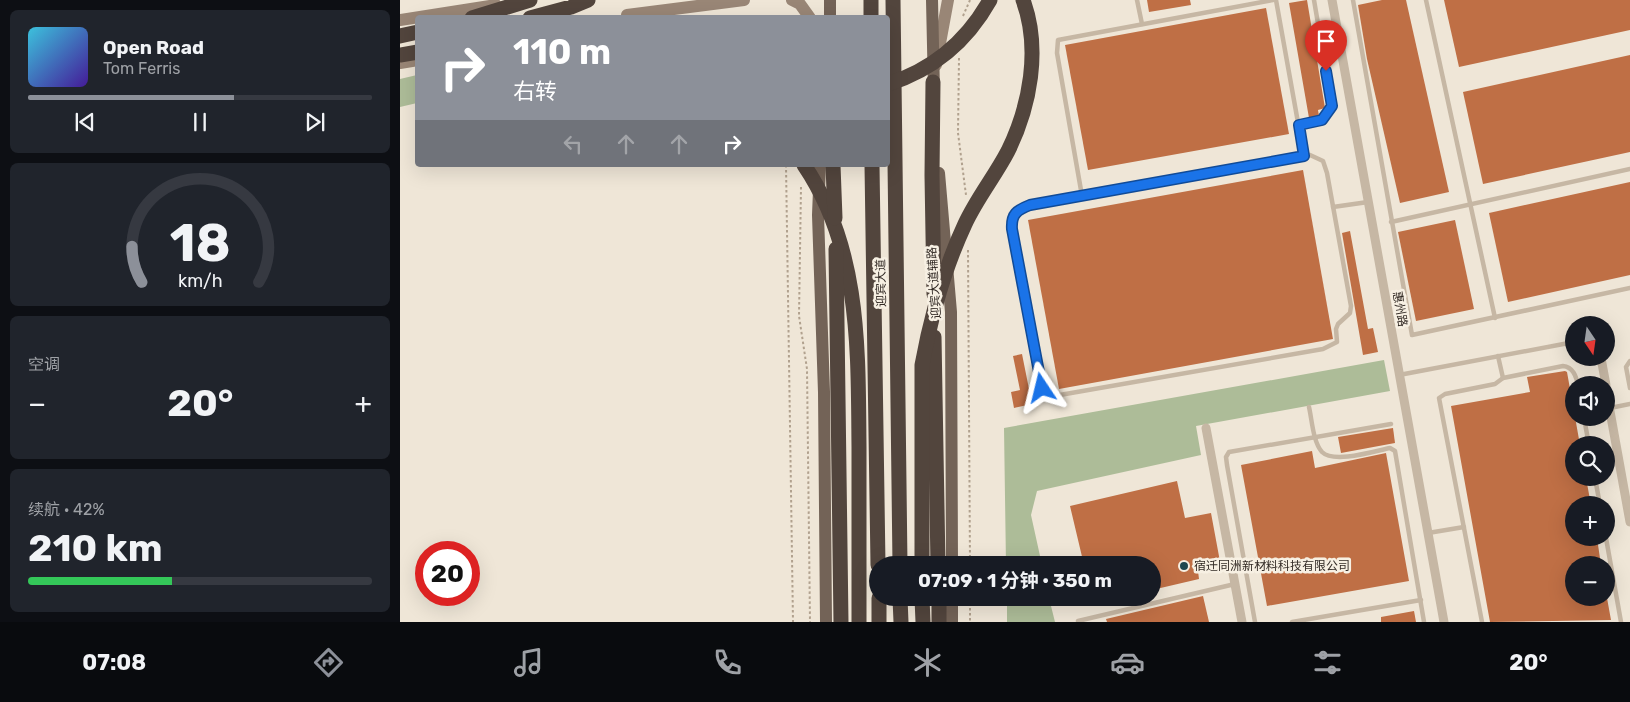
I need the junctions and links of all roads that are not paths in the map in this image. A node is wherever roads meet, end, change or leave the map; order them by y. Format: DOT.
graph roads {
  1 [pos="529,0"];
  2 [pos="588,0"];
  3 [pos="713,0"];
  4 [pos="744,0"];
  5 [pos="792,0"];
  6 [pos="830,0"];
  7 [pos="871,0"];
  8 [pos="893,0"];
  9 [pos="932,0"];
  10 [pos="948,0"];
  11 [pos="990,0"];
  12 [pos="1023,0"];
  13 [pos="1137,0"];
  14 [pos="1275,0"];
  15 [pos="1314,0"];
  16 [pos="1332,0"];
  17 [pos="1353,0"];
  18 [pos="1426,0"];
  19 [pos="432,15"];
  20 [pos="482,15"];
  21 [pos="541,15"];
  22 [pos="629,15"];
  23 [pos="631,15"];
  24 [pos="808,15"];
  25 [pos="830,15"];
  26 [pos="871,15"];
  27 [pos="415,18"];
  28 [pos="400,20"];
  29 [pos="1142,24"];
  30 [pos="415,33"];
  31 [pos="415,36"];
  32 [pos="400,37"];
  33 [pos="415,52"];
  34 [pos="400,55"];
  35 [pos="415,60"];
  36 [pos="400,63"];
  37 [pos="933,82"];
  38 [pos="890,83"];
  39 [pos="1299,125"];
  40 [pos="1304,156"];
  41 [pos="820,167"];
  42 [pos="833,167"];
  43 [pos="872,167"];
  44 [pos="1630,169"];
  45 [pos="802,172"];
  46 [pos="1082,196"];
  47 [pos="1368,202"];
  48 [pos="1470,204"];
  49 [pos="1333,207"];
  50 [pos="1392,222"];
  51 [pos="1630,288"];
  52 [pos="1495,318"];
  53 [pos="1565,344"];
  54 [pos="1498,356"];
  55 [pos="1630,361"];
  56 [pos="1400,375"];
  57 [pos="1575,376"];
  58 [pos="1503,378"];
  59 [pos="1630,388"];
  60 [pos="1630,404"];
  61 [pos="1309,407"];
  62 [pos="1615,407"];
  63 [pos="1391,424"];
  64 [pos="1614,426"];
  65 [pos="1206,428"];
  66 [pos="1316,437"];
  67 [pos="1627,491"];
  68 [pos="1630,522"];
  69 [pos="1464,526"];
  70 [pos="1428,533"];
  71 [pos="1607,546"];
  72 [pos="878,556"];
  73 [pos="900,556"];
  74 [pos="922,556"];
  75 [pos="938,556"];
  76 [pos="952,556"];
  77 [pos="1235,584"];
  78 [pos="1420,600"];
  79 [pos="879,606"];
  80 [pos="900,606"];
  81 [pos="922,606"];
  82 [pos="938,606"];
  83 [pos="952,606"];
  84 [pos="1078,621"];
  85 [pos="826,622"];
  86 [pos="841,622"];
  87 [pos="859,622"];
  88 [pos="879,622"];
  89 [pos="901,622"];
  90 [pos="923,622"];
  91 [pos="938,622"];
  92 [pos="952,622"];
  93 [pos="1242,622"];
  94 [pos="1255,622"];
  95 [pos="1292,622"];
  96 [pos="1424,622"];
  97 [pos="1444,622"];
  98 [pos="1482,622"];
  99 [pos="1621,622"];
  1 -- 19 [label="main road"];
  1 -- 20 [label="highway"];
  2 -- 21 [label="highway"];
  3 -- 22 [label="main road"];
  4 -- 23 [label="main road"];
  5 -- 24 [label="main road"];
  6 -- 25 [label="main road"];
  7 -- 26 [label="highway"];
  8 -- 73 [label="highway, 迎宾大道"];
  9 -- 37 [label="main road, 迎宾大道辅路"];
  10 -- 37 [label="main road"];
  11 -- 38 [label="highway"];
  12 -- 74 [label="highway"];
  13 -- 29 [label="lane"];
  14 -- 29 [label="lane"];
  14 -- 39 [label="lane"];
  15 -- 39 [label="lane"];
  16 -- 47 [label="street, 惠州路"];
  17 -- 50 [label="lane"];
  18 -- 48 [label="lane"];
  27 -- 28 [label="main road"];
  29 -- 46 [label="lane"];
  30 -- 32 [label="highway"];
  31 -- 32 [label="highway"];
  33 -- 34 [label="highway"];
  35 -- 36 [label="main road"];
  37 -- 75 [label="highway"];
  37 -- 76 [label="main road, 迎宾大道辅路"];
  39 -- 40 [label="lane"];
  40 -- 46 [label="lane"];
  40 -- 49 [label="lane"];
  41 -- 85 [label="main road"];
  42 -- 86 [label="highway"];
  43 -- 72 [label="highway, 迎宾大道"];
  44 -- 48 [label="lane"];
  45 -- 87 [label="highway"];
  46 -- 49 [label="lane"];
  47 -- 49 [label="lane"];
  47 -- 56 [label="street, 惠州路"];
  48 -- 50 [label="lane"];
  48 -- 52 [label="lane"];
  50 -- 52 [label="lane"];
  51 -- 52 [label="lane"];
  53 -- 54 [label="lane"];
  54 -- 56 [label="lane"];
  54 -- 58 [label="lane"];
  55 -- 59 [label="lane"];
  56 -- 70 [label="street, 惠州路"];
  57 -- 58 [label="lane"];
  58 -- 69 [label="lane"];
  60 -- 62 [label="lane"];
  61 -- 66 [label="lane"];
  63 -- 66 [label="lane"];
  64 -- 67 [label="street"];
  65 -- 77 [label="street"];
  66 -- 78 [label="lane"];
  66 -- 94 [label="lane"];
  67 -- 68 [label="street"];
  69 -- 70 [label="lane"];
  69 -- 98 [label="lane"];
  70 -- 97 [label="street, 惠州路"];
  71 -- 99 [label="lane"];
  77 -- 84 [label="lane"];
  77 -- 93 [label="street"];
  78 -- 95 [label="lane"];
  78 -- 96 [label="lane"];
  79 -- 88 [label="highway"];
  80 -- 89 [label="highway"];
  81 -- 90 [label="highway"];
  82 -- 91 [label="highway"];
  83 -- 92 [label="main road"];
}
